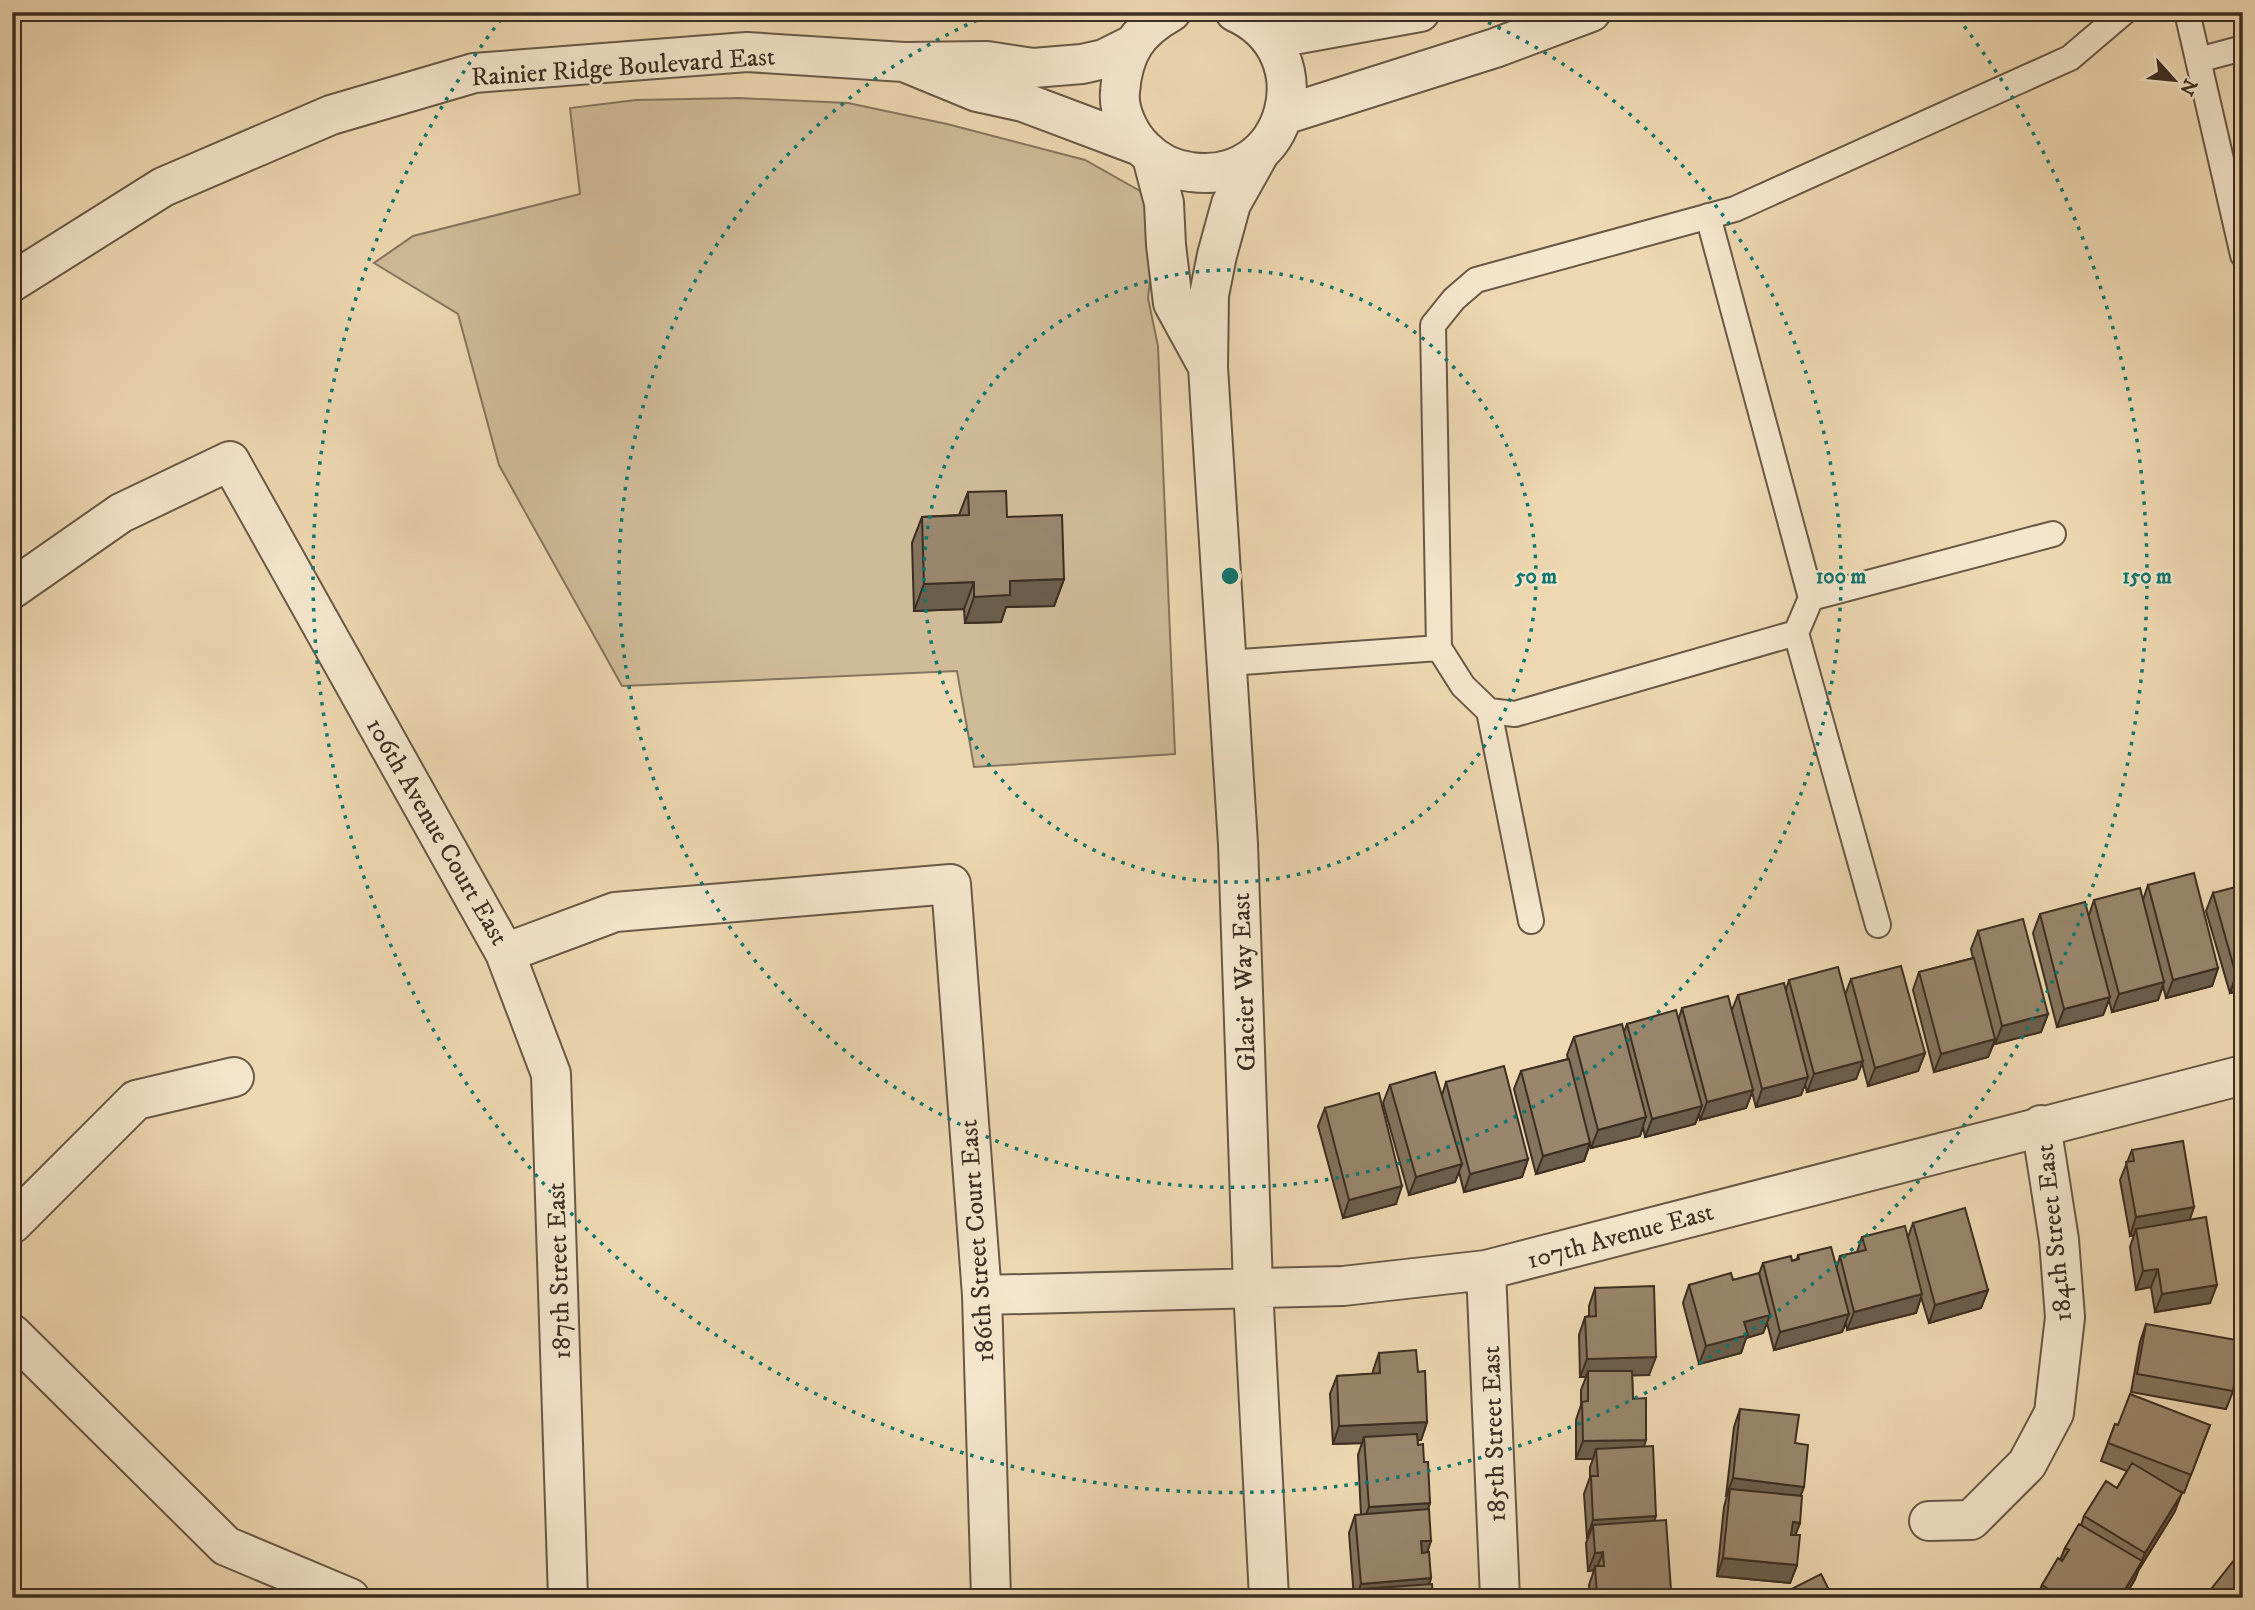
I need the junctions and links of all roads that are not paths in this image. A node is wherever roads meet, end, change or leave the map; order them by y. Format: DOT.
graph roads {
  1 [pos="1420,12"];
  2 [pos="1591,12"];
  3 [pos="2124,12"];
  4 [pos="2187,12"];
  5 [pos="1251,21"];
  6 [pos="1152,23"];
  7 [pos="2243,48"];
  8 [pos="2198,60"];
  9 [pos="904,62"];
  10 [pos="1284,115"];
  11 [pos="1146,151"];
  12 [pos="1259,154"];
  13 [pos="1709,216"];
  14 [pos="2243,255"];
  15 [pos="12,282"];
  16 [pos="1208,367"];
  17 [pos="2053,534"];
  18 [pos="12,589"];
  19 [pos="1811,598"];
  20 [pos="1796,634"];
  21 [pos="1439,648"];
  22 [pos="1228,663"];
  23 [pos="1489,711"];
  24 [pos="951,884"];
  25 [pos="1531,921"];
  26 [pos="1878,925"];
  27 [pos="505,953"];
  28 [pos="2243,1074"];
  29 [pos="234,1077"];
  30 [pos="2041,1125"];
  31 [pos="12,1224"];
  32 [pos="1486,1270"];
  33 [pos="1253,1287"];
  34 [pos="982,1295"];
  35 [pos="12,1334"];
  36 [pos="1928,1521"];
  37 [pos="350,1598"];
  38 [pos="567,1598"];
  39 [pos="991,1598"];
  40 [pos="1269,1598"];
  41 [pos="1500,1598"];
  1 -- 5 [label="street"];
  2 -- 10 [label="street"];
  3 -- 13 [label="lane"];
  4 -- 8 [label="lane"];
  5 -- 10 [label="street"];
  6 -- 9 [label="street, Rainier Ridge Boulevard East"];
  6 -- 11 [label="street, Glacier Way East"];
  7 -- 8 [label="lane"];
  8 -- 14 [label="lane"];
  9 -- 11 [label="street, Rainier Ridge Boulevard East"];
  9 -- 15 [label="street, Rainier Ridge Boulevard East"];
  10 -- 12 [label="street, Glacier Way East"];
  11 -- 12 [label="street, Rainier Ridge Boulevard East"];
  11 -- 16 [label="street, Glacier Way East"];
  12 -- 16 [label="street, Glacier Way East"];
  13 -- 19 [label="lane"];
  13 -- 21 [label="lane"];
  16 -- 22 [label="street, Glacier Way East"];
  17 -- 19 [label="lane"];
  18 -- 27 [label="street, 106th Avenue Court East"];
  19 -- 20 [label="lane"];
  20 -- 23 [label="lane"];
  20 -- 26 [label="lane"];
  21 -- 22 [label="lane"];
  21 -- 23 [label="lane"];
  22 -- 33 [label="street, Glacier Way East"];
  23 -- 25 [label="lane"];
  24 -- 27 [label="street, 106th Avenue Court East"];
  24 -- 34 [label="street, 186th Street Court East"];
  27 -- 38 [label="street, 187th Street East"];
  28 -- 30 [label="street, 107th Avenue East"];
  29 -- 31 [label="street"];
  30 -- 32 [label="street, 107th Avenue East"];
  30 -- 36 [label="street, 184th Street East"];
  32 -- 33 [label="street, 107th Avenue East"];
  32 -- 41 [label="street, 185th Street East"];
  33 -- 34 [label="street, 107th Avenue East"];
  33 -- 40 [label="street, Glacier Way East"];
  34 -- 39 [label="street, 186th Street Court East"];
  35 -- 37 [label="street"];
}
